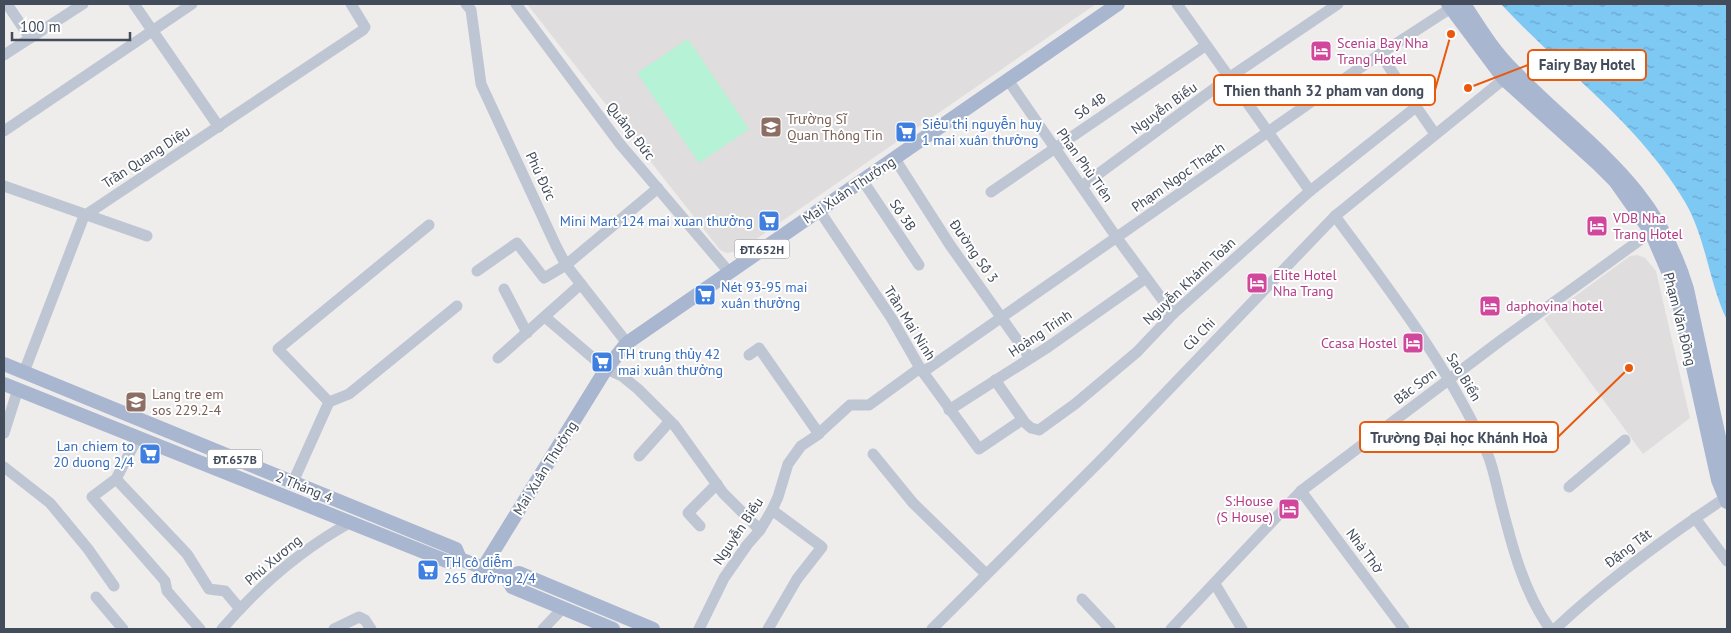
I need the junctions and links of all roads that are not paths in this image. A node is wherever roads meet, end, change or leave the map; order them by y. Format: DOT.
graph roads {
  1 [pos="7,4"];
  2 [pos="83,4"];
  3 [pos="134,4"];
  4 [pos="192,4"];
  5 [pos="351,4"];
  6 [pos="466,4"];
  7 [pos="516,4"];
  8 [pos="1118,4"];
  9 [pos="1177,4"];
  10 [pos="1338,4"];
  11 [pos="1454,5"];
  12 [pos="151,30"];
  13 [pos="30,38"];
  14 [pos="1205,46"];
  15 [pos="1380,54"];
  16 [pos="4,55"];
  17 [pos="1509,75"];
  18 [pos="1230,77"];
  19 [pos="1008,80"];
  20 [pos="1416,107"];
  21 [pos="219,127"];
  22 [pos="4,131"];
  23 [pos="1268,134"];
  24 [pos="1435,134"];
  25 [pos="1055,148"];
  26 [pos="895,159"];
  27 [pos="863,181"];
  28 [pos="4,186"];
  29 [pos="1082,186"];
  30 [pos="658,188"];
  31 [pos="1310,191"];
  32 [pos="991,192"];
  33 [pos="819,210"];
  34 [pos="84,216"];
  35 [pos="1335,216"];
  36 [pos="429,225"];
  37 [pos="1655,228"];
  38 [pos="148,236"];
  39 [pos="1117,238"];
  40 [pos="566,265"];
  41 [pos="919,265"];
  42 [pos="477,271"];
  43 [pos="729,272"];
  44 [pos="1146,278"];
  45 [pos="581,284"];
  46 [pos="504,289"];
  47 [pos="457,306"];
  48 [pos="1173,314"];
  49 [pos="1001,316"];
  50 [pos="544,317"];
  51 [pos="527,333"];
  52 [pos="627,343"];
  53 [pos="749,355"];
  54 [pos="498,358"];
  55 [pos="1030,358"];
  56 [pos="4,364"];
  57 [pos="606,369"];
  58 [pos="921,370"];
  59 [pos="24,372"];
  60 [pos="995,380"];
  61 [pos="1447,380"];
  62 [pos="4,384"];
  63 [pos="18,389"];
  64 [pos="329,402"];
  65 [pos="949,410"];
  66 [pos="1023,420"];
  67 [pos="670,421"];
  68 [pos="4,433"];
  69 [pos="819,434"];
  70 [pos="138,437"];
  71 [pos="1625,440"];
  72 [pos="873,454"];
  73 [pos="639,456"];
  74 [pos="4,467"];
  75 [pos="1727,474"];
  76 [pos="116,479"];
  77 [pos="292,482"];
  78 [pos="717,484"];
  79 [pos="1569,487"];
  80 [pos="1301,491"];
  81 [pos="1726,499"];
  82 [pos="772,510"];
  83 [pos="1695,518"];
  84 [pos="352,522"];
  85 [pos="700,526"];
  86 [pos="760,530"];
  87 [pos="460,558"];
  88 [pos="1727,561"];
  89 [pos="483,568"];
  90 [pos="986,574"];
  91 [pos="507,577"];
  92 [pos="1215,584"];
  93 [pos="114,586"];
  94 [pos="96,597"];
  95 [pos="1082,599"];
  96 [pos="563,608"];
  97 [pos="240,609"];
  98 [pos="939,627"];
  99 [pos="122,629"];
  100 [pos="200,629"];
  101 [pos="222,629"];
  102 [pos="334,629"];
  103 [pos="371,629"];
  104 [pos="543,629"];
  105 [pos="613,629"];
  106 [pos="653,629"];
  107 [pos="698,629"];
  108 [pos="768,629"];
  109 [pos="1110,629"];
  110 [pos="1171,629"];
  111 [pos="1242,629"];
  112 [pos="1404,629"];
  113 [pos="1550,629"];
  114 [pos="1555,629"];
  1 -- 13 [label="street"];
  2 -- 13 [label="street"];
  3 -- 12 [label="street"];
  4 -- 12 [label="street"];
  5 -- 21 [label="street, Trần Quang Diệu"];
  6 -- 40 [label="street, Phú Đức"];
  7 -- 30 [label="street, Quảng Đức"];
  8 -- 19 [label="main road, Mai Xuân Thưởng / ĐT.652H"];
  9 -- 14 [label="street"];
  10 -- 18 [label="street, Nguyễn Biểu"];
  11 -- 15 [label="street, Phạm Ngọc Thạch"];
  11 -- 17 [label="main road, Phạm Văn Đồng"];
  12 -- 21 [label="street"];
  12 -- 22 [label="street"];
  13 -- 16 [label="street"];
  14 -- 18 [label="street"];
  14 -- 25 [label="street, Số 4B"];
  15 -- 20 [label="street"];
  15 -- 23 [label="street, Phạm Ngọc Thạch"];
  17 -- 24 [label="street, Củ Chi"];
  17 -- 37 [label="main road, Phạm Văn Đồng"];
  18 -- 23 [label="street"];
  18 -- 29 [label="street, Nguyễn Biểu"];
  19 -- 25 [label="street, Phan Phù Tiên"];
  19 -- 26 [label="main road, Mai Xuân Thưởng / ĐT.652H"];
  20 -- 24 [label="street"];
  20 -- 31 [label="street, Nguyễn Khánh Toàn"];
  21 -- 34 [label="street, Trần Quang Diệu"];
  23 -- 31 [label="street"];
  23 -- 39 [label="street, Phạm Ngọc Thạch"];
  24 -- 35 [label="street, Củ Chi"];
  25 -- 29 [label="street, Phan Phù Tiên"];
  25 -- 32 [label="street, Số 4B"];
  26 -- 27 [label="main road, Mai Xuân Thưởng / ĐT.652H"];
  26 -- 49 [label="street, Đường Số 3"];
  27 -- 33 [label="main road, Mai Xuân Thưởng / ĐT.652H"];
  27 -- 41 [label="street, Số 3B"];
  28 -- 34 [label="street"];
  29 -- 39 [label="street, Phan Phù Tiên"];
  30 -- 40 [label="street"];
  30 -- 43 [label="street, Quảng Đức"];
  31 -- 48 [label="street, Nguyễn Khánh Toàn"];
  33 -- 43 [label="main road, Mai Xuân Thưởng / ĐT.652H"];
  33 -- 58 [label="street, Trần Mai Ninh"];
  34 -- 38 [label="street"];
  34 -- 59 [label="street"];
  35 -- 61 [label="street, Sao Biển"];
  35 -- 90 [label="street, Củ Chi"];
  36 -- 64 [label="street"];
  37 -- 61 [label="street, Bắc Sơn"];
  37 -- 75 [label="main road, Phạm Văn Đồng"];
  37 -- 81 [label="main road, Phạm Văn Đồng"];
  39 -- 44 [label="street, Phan Phù Tiên"];
  39 -- 49 [label="street, Phạm Ngọc Thạch"];
  40 -- 42 [label="street"];
  40 -- 45 [label="street, Phú Đức"];
  43 -- 52 [label="main road, Mai Xuân Thưởng / ĐT.652H"];
  44 -- 48 [label="street, Phan Phù Tiên"];
  44 -- 55 [label="street, Hoàng Trinh"];
  45 -- 50 [label="street"];
  45 -- 52 [label="street, Phú Đức"];
  46 -- 51 [label="street"];
  47 -- 64 [label="street"];
  48 -- 66 [label="street, Nguyễn Khánh Toàn"];
  49 -- 55 [label="street, Đường Số 3"];
  49 -- 58 [label="street, Phạm Ngọc Thạch"];
  50 -- 51 [label="street"];
  50 -- 57 [label="street"];
  51 -- 54 [label="street"];
  52 -- 57 [label="main road, Mai Xuân Thưởng / ĐT.652H"];
  53 -- 69 [label="street"];
  55 -- 60 [label="street, Hoàng Trinh"];
  56 -- 59 [label="main road, 2 Tháng 4 / ĐT.657B"];
  57 -- 67 [label="street"];
  57 -- 89 [label="main road, Mai Xuân Thưởng / ĐT.652H"];
  58 -- 65 [label="street, Trần Mai Ninh"];
  58 -- 69 [label="street, Nguyễn Biểu"];
  59 -- 77 [label="main road, 2 Tháng 4 / ĐT.657B"];
  60 -- 65 [label="street, Hoàng Trinh"];
  60 -- 66 [label="street"];
  61 -- 80 [label="street, Bắc Sơn"];
  61 -- 113 [label="street, Sao Biển"];
  62 -- 63 [label="main road, 2 Tháng 4 / ĐT.657B"];
  63 -- 68 [label="street"];
  63 -- 70 [label="main road, 2 Tháng 4 / ĐT.657B"];
  64 -- 77 [label="street"];
  65 -- 66 [label="street, Trần Mai Ninh"];
  67 -- 73 [label="street"];
  67 -- 78 [label="street"];
  69 -- 82 [label="street, Nguyễn Biểu"];
  70 -- 76 [label="street"];
  70 -- 84 [label="main road, 2 Tháng 4 / ĐT.657B"];
  71 -- 79 [label="street"];
  72 -- 90 [label="street"];
  74 -- 93 [label="street"];
  76 -- 97 [label="street"];
  76 -- 100 [label="street"];
  77 -- 87 [label="main road, 2 Tháng 4 / ĐT.657B"];
  78 -- 85 [label="street"];
  78 -- 86 [label="street"];
  80 -- 92 [label="street, Bắc Sơn"];
  80 -- 112 [label="street, Nhà Thờ"];
  81 -- 83 [label="street, Đặng Tất"];
  82 -- 86 [label="street, Nguyễn Biểu"];
  82 -- 108 [label="street"];
  83 -- 88 [label="street"];
  83 -- 114 [label="street, Đặng Tất"];
  84 -- 87 [label="main road, 2 Tháng 4 / ĐT.657B"];
  84 -- 97 [label="street, Phú Xương"];
  86 -- 107 [label="street, Nguyễn Biểu"];
  87 -- 89 [label="main road, 2 Tháng 4 / ĐT.657B"];
  89 -- 91 [label="main road, 2 Tháng 4 / ĐT.657B"];
  90 -- 98 [label="street, Củ Chi"];
  91 -- 96 [label="main road, 2 Tháng 4 / ĐT.657B"];
  91 -- 106 [label="main road, 2 Tháng 4 / ĐT.657B"];
  92 -- 110 [label="street, Bắc Sơn"];
  92 -- 111 [label="street"];
  94 -- 99 [label="street"];
  95 -- 109 [label="street"];
  96 -- 104 [label="street"];
  96 -- 105 [label="main road, 2 Tháng 4 / ĐT.657B"];
  97 -- 101 [label="street, Phú Xương"];
  102 -- 103 [label="street"];
}
